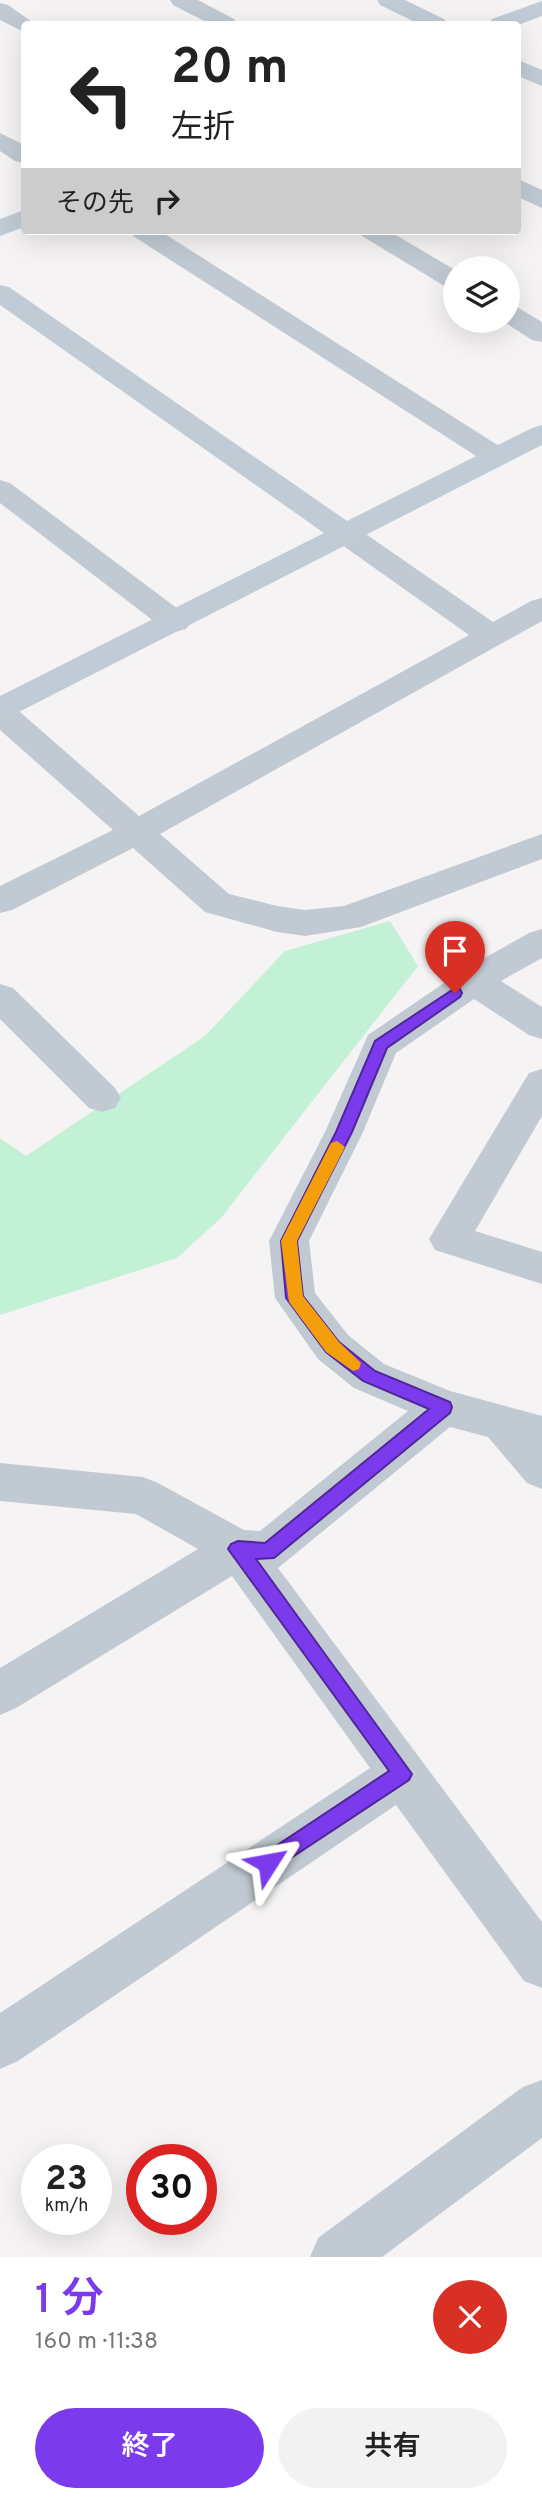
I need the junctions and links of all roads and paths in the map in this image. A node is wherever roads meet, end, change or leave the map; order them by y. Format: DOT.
graph roads {
  1 [pos="181,0"];
  2 [pos="388,0"];
  3 [pos="542,8"];
  4 [pos="0,10"];
  5 [pos="220,21"];
  6 [pos="430,21"];
  7 [pos="508,21"];
  8 [pos="21,23"];
  9 [pos="521,68"];
  10 [pos="542,79"];
  11 [pos="0,140"];
  12 [pos="21,154"];
  13 [pos="521,189"];
  14 [pos="542,200"];
  15 [pos="21,219"];
  16 [pos="0,228"];
  17 [pos="148,235"];
  18 [pos="378,235"];
  19 [pos="443,274"];
  20 [pos="0,293"];
  21 [pos="520,320"];
  22 [pos="542,334"];
  23 [pos="542,434"];
  24 [pos="497,457"];
  25 [pos="0,489"];
  26 [pos="346,534"];
  27 [pos="542,608"];
  28 [pos="175,622"];
  29 [pos="492,636"];
  30 [pos="0,711"];
  31 [pos="135,833"];
  32 [pos="542,846"];
  33 [pos="0,901"];
  34 [pos="542,942"];
  35 [pos="473,981"];
  36 [pos="0,998"];
  37 [pos="542,1025"];
  38 [pos="542,1083"];
  39 [pos="102,1098"];
  40 [pos="542,1268"];
  41 [pos="443,1407"];
  42 [pos="502,1423"];
  43 [pos="542,1434"];
  44 [pos="542,1470"];
  45 [pos="0,1482"];
  46 [pos="238,1549"];
  47 [pos="0,1693"];
  48 [pos="402,1774"];
  49 [pos="542,1963"];
  50 [pos="0,2043"];
  51 [pos="542,2106"];
  52 [pos="337,2257"];
  1 -- 5 [label="street"];
  2 -- 6 [label="street"];
  3 -- 7 [label="street"];
  4 -- 8 [label="street"];
  9 -- 10 [label="street"];
  11 -- 12 [label="street"];
  13 -- 14 [label="street"];
  15 -- 16 [label="street"];
  17 -- 24 [label="street"];
  18 -- 19 [label="street"];
  20 -- 26 [label="street"];
  21 -- 22 [label="street"];
  23 -- 24 [label="street"];
  24 -- 26 [label="street"];
  25 -- 28 [label="street"];
  26 -- 28 [label="street"];
  26 -- 29 [label="street"];
  27 -- 29 [label="street"];
  28 -- 30 [label="street"];
  29 -- 31 [label="street"];
  30 -- 31 [label="street"];
  31 -- 32 [label="street"];
  31 -- 33 [label="street"];
  34 -- 35 [label="street"];
  35 -- 37 [label="street"];
  35 -- 41 [label="street"];
  36 -- 39 [label="street"];
  38 -- 40 [label="street"];
  41 -- 42 [label="street"];
  41 -- 46 [label="street"];
  42 -- 43 [label="street"];
  42 -- 44 [label="street"];
  45 -- 46 [label="street"];
  46 -- 47 [label="street"];
  46 -- 48 [label="street"];
  48 -- 49 [label="street"];
  48 -- 50 [label="street"];
  51 -- 52 [label="street"];
}
